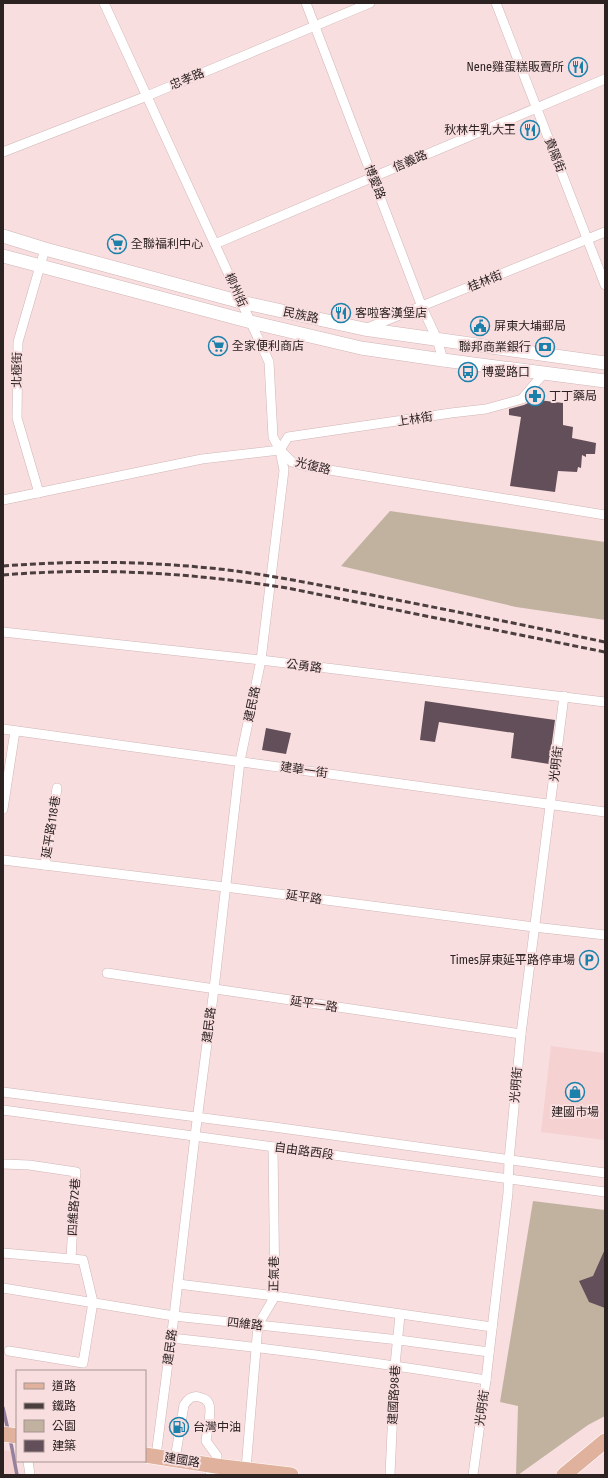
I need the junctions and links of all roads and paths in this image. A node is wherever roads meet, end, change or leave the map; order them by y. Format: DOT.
graph roads {
  1 [pos="104,3"];
  2 [pos="306,3"];
  3 [pos="370,3"];
  4 [pos="496,3"];
  5 [pos="315,26"];
  6 [pos="605,79"];
  7 [pos="147,96"];
  8 [pos="536,108"];
  9 [pos="3,152"];
  10 [pos="373,177"];
  11 [pos="605,232"];
  12 [pos="3,236"];
  13 [pos="587,239"];
  14 [pos="215,244"];
  15 [pos="45,249"];
  16 [pos="3,256"];
  17 [pos="40,266"];
  18 [pos="605,285"];
  19 [pos="241,302"];
  20 [pos="422,307"];
  21 [pos="251,322"];
  22 [pos="364,329"];
  23 [pos="437,339"];
  24 [pos="443,360"];
  25 [pos="605,363"];
  26 [pos="544,373"];
  27 [pos="605,381"];
  28 [pos="280,450"];
  29 [pos="38,492"];
  30 [pos="3,500"];
  31 [pos="605,515"];
  32 [pos="269,595"];
  33 [pos="3,632"];
  34 [pos="261,660"];
  35 [pos="564,696"];
  36 [pos="605,702"];
  37 [pos="3,729"];
  38 [pos="15,731"];
  39 [pos="240,761"];
  40 [pos="57,788"];
  41 [pos="551,806"];
  42 [pos="3,809"];
  43 [pos="605,812"];
  44 [pos="3,860"];
  45 [pos="45,865"];
  46 [pos="225,887"];
  47 [pos="534,927"];
  48 [pos="605,935"];
  49 [pos="107,972"];
  50 [pos="214,989"];
  51 [pos="521,1034"];
  52 [pos="3,1092"];
  53 [pos="3,1110"];
  54 [pos="197,1118"];
  55 [pos="195,1136"];
  56 [pos="273,1147"];
  57 [pos="509,1160"];
  58 [pos="3,1164"];
  59 [pos="605,1173"];
  60 [pos="508,1178"];
  61 [pos="605,1192"];
  62 [pos="3,1253"];
  63 [pos="71,1258"];
  64 [pos="178,1284"];
  65 [pos="3,1288"];
  66 [pos="275,1296"];
  67 [pos="93,1302"];
  68 [pos="400,1315"];
  69 [pos="174,1316"];
  70 [pos="258,1325"];
  71 [pos="492,1327"];
  72 [pos="171,1338"];
  73 [pos="399,1340"];
  74 [pos="255,1347"];
  75 [pos="9,1352"];
  76 [pos="489,1352"];
  77 [pos="395,1365"];
  78 [pos="486,1380"];
  79 [pos="605,1441"];
  80 [pos="150,1455"];
  81 [pos="175,1459"];
  82 [pos="28,1462"];
  83 [pos="246,1469"];
  84 [pos="213,1470"];
  85 [pos="30,1475"];
  86 [pos="291,1475"];
  87 [pos="390,1475"];
  88 [pos="473,1475"];
  89 [pos="564,1475"];
  1 -- 7 [label="street, 柳州街"];
  2 -- 5 [label="street, 博愛路"];
  3 -- 5 [label="street, 忠孝路"];
  4 -- 8 [label="street, 貴陽街"];
  5 -- 7 [label="street, 忠孝路"];
  5 -- 10 [label="street, 博愛路"];
  6 -- 8 [label="street, 信義路"];
  7 -- 9 [label="street, 忠孝路"];
  7 -- 14 [label="street, 柳州街"];
  8 -- 10 [label="street, 信義路"];
  8 -- 13 [label="street, 貴陽街"];
  10 -- 14 [label="street, 信義路"];
  10 -- 20 [label="street, 博愛路"];
  11 -- 13 [label="street, 桂林街"];
  12 -- 15 [label="street, 民族路"];
  13 -- 18 [label="street, 貴陽街"];
  13 -- 20 [label="street, 桂林街"];
  14 -- 19 [label="street, 柳州街"];
  15 -- 17 [label="street, 北極街"];
  15 -- 19 [label="street, 民族路"];
  16 -- 17 [label="street, 民族路"];
  17 -- 21 [label="street, 民族路"];
  17 -- 29 [label="street, 北極街"];
  19 -- 21 [label="street, 柳州街"];
  19 -- 22 [label="street, 民族路"];
  20 -- 22 [label="street, 桂林街"];
  20 -- 23 [label="street, 博愛路"];
  21 -- 24 [label="street, 民族路"];
  21 -- 28 [label="street, 柳州街"];
  22 -- 23 [label="street, 民族路"];
  23 -- 24 [label="street, 博愛路"];
  23 -- 25 [label="street, 民族路"];
  24 -- 26 [label="street, 民族路"];
  26 -- 27 [label="street, 民族路"];
  26 -- 28 [label="street, 上林街"];
  28 -- 29 [label="street, 光復路"];
  28 -- 31 [label="street, 光復路"];
  28 -- 32 [label="street, 柳州街"];
  29 -- 30 [label="street, 光復路"];
  32 -- 34 [label="street, 建民路"];
  33 -- 34 [label="street, 公勇路"];
  34 -- 35 [label="street, 公勇路"];
  34 -- 39 [label="street, 建民路"];
  35 -- 36 [label="street, 公勇路"];
  35 -- 41 [label="street, 光明街"];
  37 -- 38 [label="street, 建華一街"];
  38 -- 39 [label="street, 建華一街"];
  38 -- 42 [label="street"];
  39 -- 41 [label="street, 建華一街"];
  39 -- 46 [label="street, 建民路"];
  40 -- 45 [label="street, 延平路118巷"];
  41 -- 43 [label="street, 建華一街"];
  41 -- 47 [label="street, 光明街"];
  44 -- 45 [label="street, 延平路"];
  45 -- 46 [label="street, 延平路"];
  46 -- 47 [label="street, 延平路"];
  46 -- 50 [label="street, 建民路"];
  47 -- 48 [label="street, 延平路"];
  47 -- 51 [label="street, 光明街"];
  49 -- 50 [label="street, 延平一路"];
  50 -- 51 [label="street, 延平一路"];
  50 -- 54 [label="street, 建民路"];
  51 -- 57 [label="street, 光明街"];
  52 -- 54 [label="street, 自由路西段"];
  53 -- 55 [label="street, 自由路西段"];
  54 -- 55 [label="street, 建民路"];
  54 -- 57 [label="street, 自由路西段"];
  55 -- 56 [label="street, 自由路西段"];
  55 -- 64 [label="street, 建民路"];
  56 -- 60 [label="street, 自由路西段"];
  56 -- 66 [label="street, 正氣巷"];
  57 -- 59 [label="street, 自由路西段"];
  57 -- 60 [label="street, 光明街"];
  58 -- 63 [label="street, 四維路72巷"];
  60 -- 61 [label="street, 自由路西段"];
  60 -- 71 [label="street, 光明街"];
  62 -- 63 [label="street"];
  63 -- 67 [label="street"];
  64 -- 66 [label="street"];
  64 -- 69 [label="street, 建民路"];
  65 -- 67 [label="street, 四維路"];
  66 -- 68 [label="street"];
  66 -- 70 [label="street, 正氣巷"];
  67 -- 69 [label="street, 四維路"];
  67 -- 75 [label="street"];
  68 -- 71 [label="street"];
  68 -- 73 [label="street, 建國路98巷"];
  69 -- 70 [label="street, 四維路"];
  69 -- 72 [label="street, 建民路"];
  70 -- 73 [label="street, 四維路"];
  70 -- 74 [label="street, 正氣巷"];
  71 -- 76 [label="street, 光明街"];
  72 -- 74 [label="street, 四維路"];
  72 -- 80 [label="street, 建民路"];
  73 -- 76 [label="street, 四維路"];
  73 -- 77 [label="street, 建國路98巷"];
  74 -- 77 [label="street, 四維路"];
  74 -- 83 [label="street, 正氣巷"];
  76 -- 78 [label="street, 光明街"];
  77 -- 78 [label="street, 四維路"];
  77 -- 87 [label="street, 建國路98巷"];
  78 -- 88 [label="street, 光明街"];
  79 -- 89 [label="main road"];
  80 -- 81 [label="main road, 建國路"];
  81 -- 84 [label="main road, 建國路"];
  81 -- 84 [label="street"];
  82 -- 85 [label="street"];
  83 -- 84 [label="main road, 建國路"];
  83 -- 86 [label="main road, 建國路"];
}
